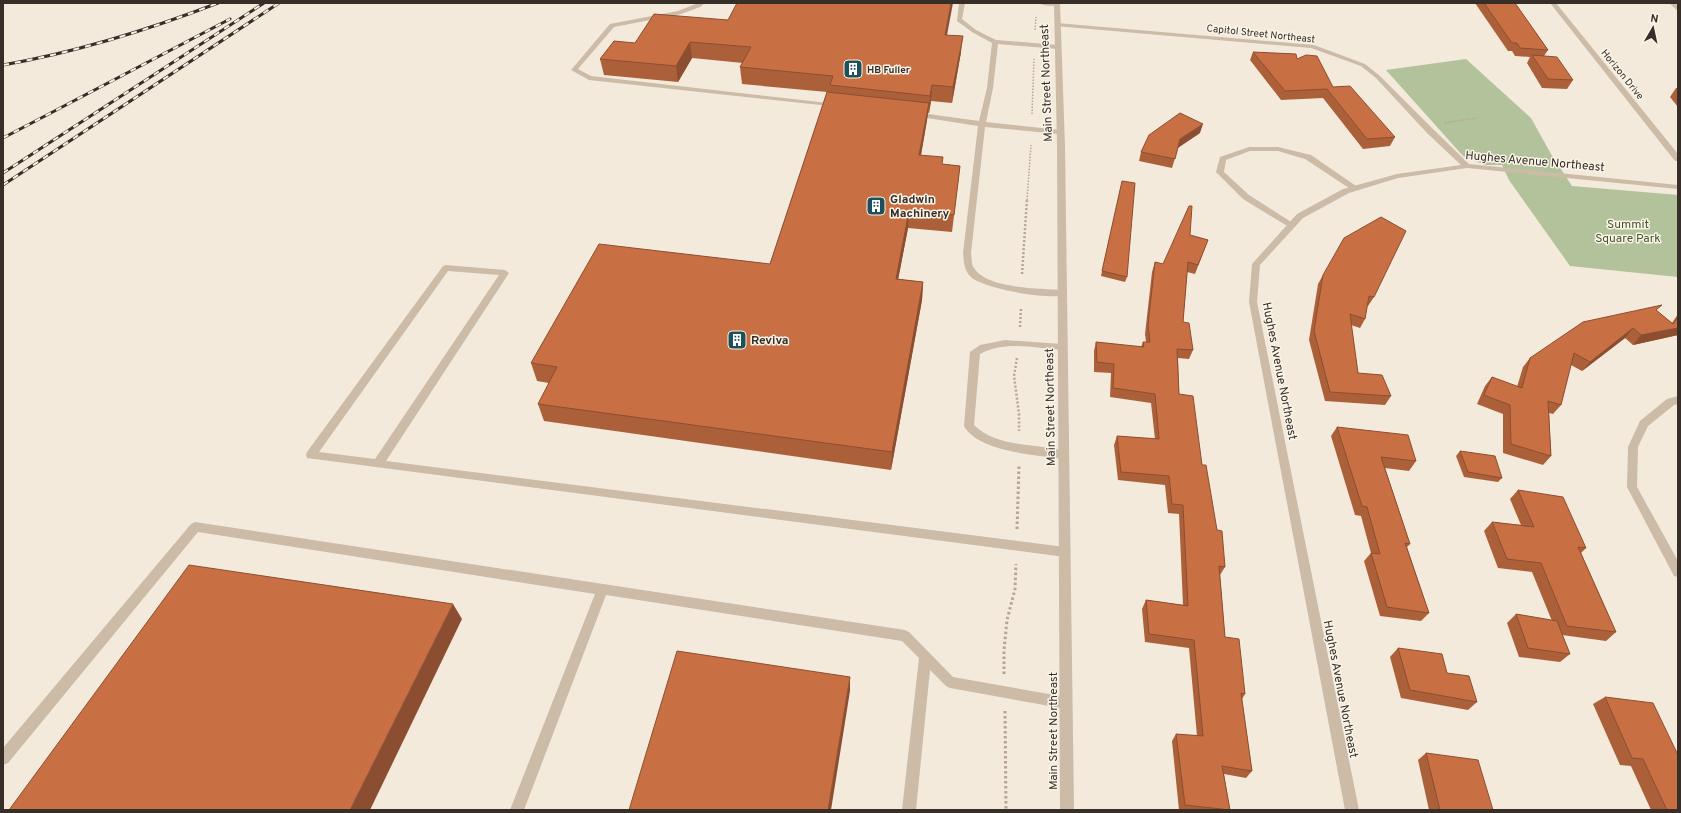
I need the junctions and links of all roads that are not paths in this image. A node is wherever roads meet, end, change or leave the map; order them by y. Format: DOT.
graph roads {
  1 [pos="702,3"];
  2 [pos="962,3"];
  3 [pos="1040,3"];
  4 [pos="1553,3"];
  5 [pos="1057,4"];
  6 [pos="1057,25"];
  7 [pos="995,42"];
  8 [pos="1058,47"];
  9 [pos="841,106"];
  10 [pos="904,113"];
  11 [pos="982,124"];
  12 [pos="1060,132"];
  13 [pos="1678,158"];
  14 [pos="1467,166"];
  15 [pos="1678,187"];
  16 [pos="1355,188"];
  17 [pos="1292,225"];
  18 [pos="1062,293"];
  19 [pos="1062,347"];
  20 [pos="1678,400"];
  21 [pos="1064,455"];
  22 [pos="378,464"];
  23 [pos="1065,552"];
  24 [pos="1678,572"];
  25 [pos="602,590"];
  26 [pos="925,657"];
  27 [pos="1066,703"];
  28 [pos="3,758"];
  29 [pos="517,810"];
  30 [pos="909,810"];
  31 [pos="1067,810"];
  32 [pos="1352,810"];
  1 -- 9 [label="street"];
  2 -- 7 [label="street"];
  3 -- 5 [label="street"];
  4 -- 13 [label="street, Horizon Drive"];
  5 -- 6 [label="street, Main Street Northeast"];
  6 -- 8 [label="street, Main Street Northeast"];
  6 -- 14 [label="street, Capitol Street Northeast"];
  7 -- 8 [label="street"];
  7 -- 11 [label="street"];
  8 -- 12 [label="street, Main Street Northeast"];
  10 -- 11 [label="street"];
  11 -- 12 [label="street"];
  11 -- 18 [label="street"];
  12 -- 18 [label="street, Main Street Northeast"];
  14 -- 15 [label="street, Hughes Avenue Northeast"];
  14 -- 16 [label="street, Hughes Avenue Northeast"];
  16 -- 17 [label="street, Hughes Avenue Northeast"];
  16 -- 17 [label="street"];
  17 -- 32 [label="street, Hughes Avenue Northeast"];
  18 -- 19 [label="street, Main Street Northeast"];
  19 -- 21 [label="street, Main Street Northeast"];
  19 -- 21 [label="street"];
  20 -- 24 [label="street"];
  21 -- 23 [label="street, Main Street Northeast"];
  22 -- 22 [label="street"];
  22 -- 23 [label="street"];
  23 -- 27 [label="street, Main Street Northeast"];
  25 -- 26 [label="street"];
  25 -- 28 [label="street"];
  25 -- 29 [label="street"];
  26 -- 27 [label="street"];
  26 -- 30 [label="street"];
  27 -- 31 [label="street, Main Street Northeast"];
}
